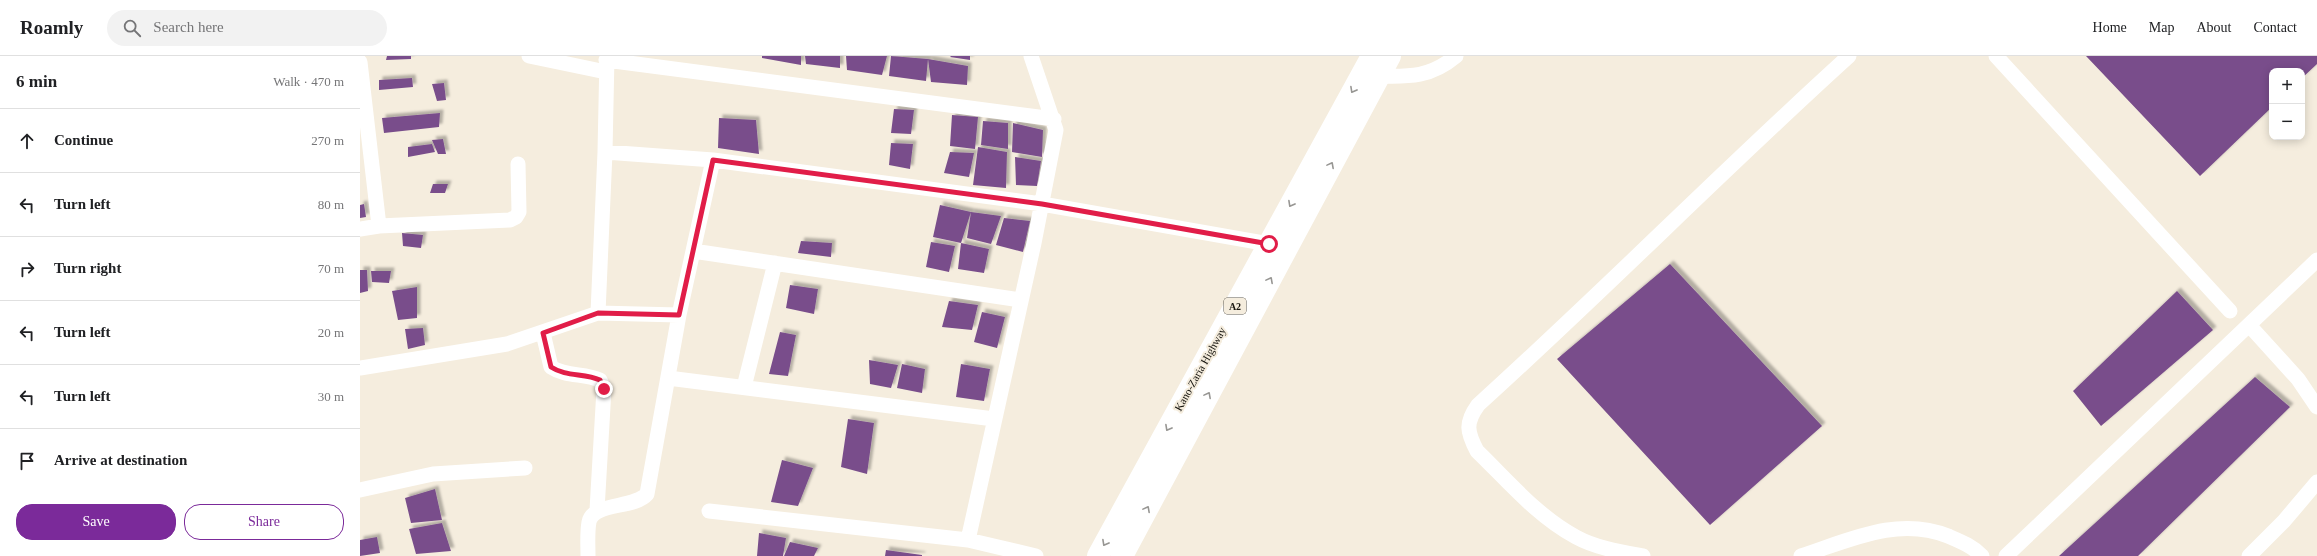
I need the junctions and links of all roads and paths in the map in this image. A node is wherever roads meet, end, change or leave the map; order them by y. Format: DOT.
graph roads {
  1 [pos="529,56"];
  2 [pos="1031,56"];
  3 [pos="1390,56"];
  4 [pos="1456,56"];
  5 [pos="1849,56"];
  6 [pos="1996,56"];
  7 [pos="360,62"];
  8 [pos="606,63"];
  9 [pos="1376,66"];
  10 [pos="1054,119"];
  11 [pos="605,152"];
  12 [pos="713,160"];
  13 [pos="518,164"];
  14 [pos="1042,204"];
  15 [pos="379,226"];
  16 [pos="360,229"];
  17 [pos="1269,244"];
  18 [pos="693,251"];
  19 [pos="2317,260"];
  20 [pos="774,263"];
  21 [pos="1021,300"];
  22 [pos="2230,311"];
  23 [pos="598,313"];
  24 [pos="679,315"];
  25 [pos="2249,325"];
  26 [pos="543,333"];
  27 [pos="360,368"];
  28 [pos="668,378"];
  29 [pos="744,387"];
  30 [pos="2317,407"];
  31 [pos="994,419"];
  32 [pos="525,468"];
  33 [pos="2317,482"];
  34 [pos="360,490"];
  35 [pos="597,510"];
  36 [pos="709,511"];
  37 [pos="968,540"];
  38 [pos="588,556"];
  39 [pos="1036,556"];
  40 [pos="1098,556"];
  41 [pos="1122,556"];
  42 [pos="1643,556"];
  43 [pos="1801,556"];
  44 [pos="1982,556"];
  45 [pos="2006,556"];
  46 [pos="2249,556"];
  1 -- 8 [label="street"];
  2 -- 10 [label="street"];
  3 -- 9 [label="highway, Kano-Zaria Highway / A2"];
  4 -- 9 [label="street"];
  5 -- 42 [label="street"];
  6 -- 22 [label="street"];
  7 -- 15 [label="street"];
  8 -- 10 [label="street"];
  8 -- 11 [label="street"];
  9 -- 17 [label="highway, Kano-Zaria Highway / A2, one-way"];
  41 -- 9 [label="highway, Kano-Zaria Highway / A2, one-way"];
  10 -- 14 [label="street"];
  11 -- 12 [label="street"];
  11 -- 23 [label="street"];
  12 -- 14 [label="street"];
  12 -- 18 [label="street"];
  13 -- 15 [label="street"];
  14 -- 17 [label="street"];
  14 -- 21 [label="street"];
  15 -- 16 [label="street"];
  17 -- 40 [label="highway, Kano-Zaria Highway / A2, one-way"];
  18 -- 20 [label="street"];
  18 -- 24 [label="street"];
  19 -- 25 [label="street"];
  20 -- 21 [label="street"];
  20 -- 29 [label="street"];
  21 -- 31 [label="street"];
  23 -- 24 [label="street"];
  23 -- 26 [label="street"];
  24 -- 28 [label="street"];
  25 -- 30 [label="street"];
  25 -- 45 [label="street"];
  26 -- 27 [label="street"];
  26 -- 35 [label="street"];
  28 -- 29 [label="street"];
  28 -- 35 [label="street"];
  29 -- 31 [label="street"];
  31 -- 37 [label="street"];
  32 -- 34 [label="street"];
  33 -- 46 [label="street"];
  35 -- 38 [label="street"];
  36 -- 37 [label="street"];
  37 -- 39 [label="street"];
  43 -- 44 [label="street"];
}
